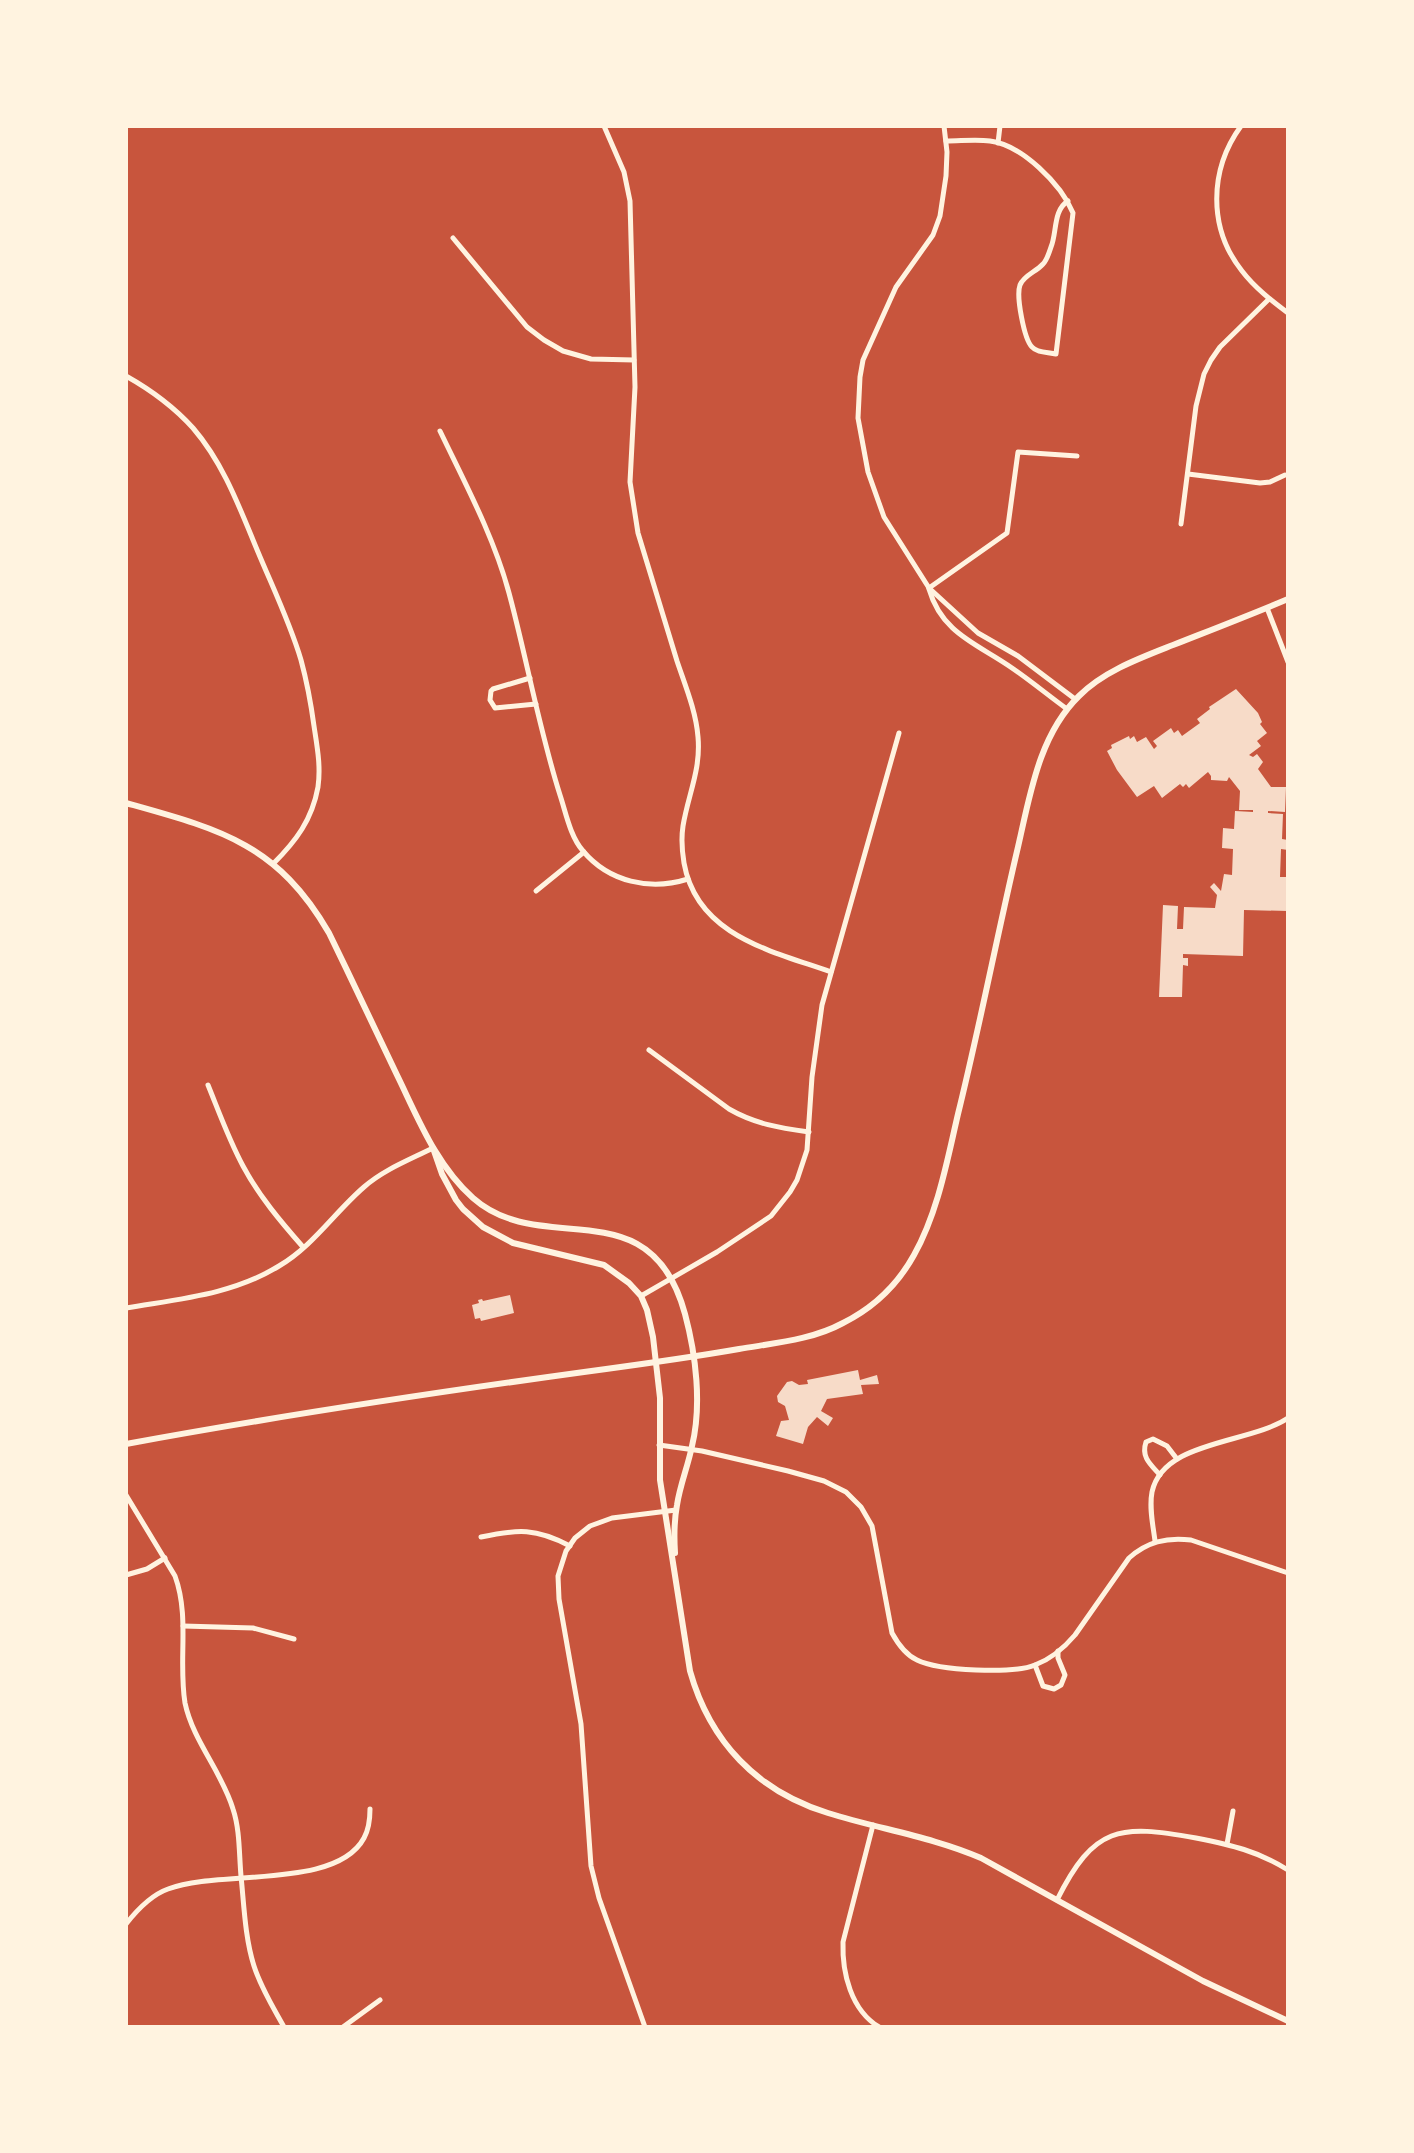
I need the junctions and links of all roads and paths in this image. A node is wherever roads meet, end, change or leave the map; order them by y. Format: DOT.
graph roads {
  1 [pos="604,126"];
  2 [pos="944,126"];
  3 [pos="1000,126"];
  4 [pos="1241,126"];
  5 [pos="946,141"];
  6 [pos="998,143"];
  7 [pos="1068,201"];
  8 [pos="453,238"];
  9 [pos="1269,299"];
  10 [pos="1288,313"];
  11 [pos="634,360"];
  12 [pos="126,376"];
  13 [pos="440,431"];
  14 [pos="1077,456"];
  15 [pos="1188,474"];
  16 [pos="1285,475"];
  17 [pos="1181,524"];
  18 [pos="929,588"];
  19 [pos="1288,599"];
  20 [pos="1267,608"];
  21 [pos="1288,662"];
  22 [pos="530,678"];
  23 [pos="1075,699"];
  24 [pos="536,704"];
  25 [pos="1067,709"];
  26 [pos="899,733"];
  27 [pos="126,803"];
  28 [pos="584,852"];
  29 [pos="273,864"];
  30 [pos="688,879"];
  31 [pos="536,891"];
  32 [pos="831,972"];
  33 [pos="649,1050"];
  34 [pos="208,1085"];
  35 [pos="809,1132"];
  36 [pos="433,1148"];
  37 [pos="303,1247"];
  38 [pos="670,1278"];
  39 [pos="641,1296"];
  40 [pos="126,1308"];
  41 [pos="693,1357"];
  42 [pos="657,1363"];
  43 [pos="1288,1418"];
  44 [pos="126,1444"];
  45 [pos="659,1445"];
  46 [pos="692,1450"];
  47 [pos="1177,1459"];
  48 [pos="1160,1475"];
  49 [pos="126,1495"];
  50 [pos="676,1510"];
  51 [pos="664,1511"];
  52 [pos="481,1537"];
  53 [pos="1155,1541"];
  54 [pos="570,1546"];
  55 [pos="165,1558"];
  56 [pos="1288,1573"];
  57 [pos="676,1574"];
  58 [pos="126,1575"];
  59 [pos="183,1626"];
  60 [pos="294,1639"];
  61 [pos="1058,1651"];
  62 [pos="1035,1665"];
  63 [pos="370,1809"];
  64 [pos="1233,1811"];
  65 [pos="873,1825"];
  66 [pos="1227,1844"];
  67 [pos="1288,1870"];
  68 [pos="242,1877"];
  69 [pos="1057,1900"];
  70 [pos="127,1919"];
  71 [pos="380,2000"];
  72 [pos="1288,2021"];
  73 [pos="284,2027"];
  74 [pos="343,2027"];
  75 [pos="645,2027"];
  76 [pos="879,2027"];
  1 -- 11 [label="street"];
  2 -- 5 [label="street"];
  3 -- 6 [label="street"];
  4 -- 9 [label="street"];
  5 -- 6 [label="street"];
  5 -- 18 [label="street"];
  6 -- 7 [label="street"];
  7 -- 7 [label="street"];
  8 -- 11 [label="street"];
  9 -- 10 [label="street"];
  9 -- 15 [label="street"];
  11 -- 30 [label="street"];
  12 -- 29 [label="street"];
  13 -- 22 [label="street"];
  14 -- 18 [label="street"];
  15 -- 16 [label="street"];
  15 -- 17 [label="street"];
  18 -- 23 [label="street"];
  18 -- 25 [label="street"];
  19 -- 20 [label="street"];
  20 -- 21 [label="street"];
  20 -- 23 [label="street"];
  22 -- 24 [label="street"];
  22 -- 24 [label="street"];
  23 -- 25 [label="street"];
  24 -- 28 [label="street"];
  25 -- 41 [label="street"];
  26 -- 32 [label="street"];
  27 -- 29 [label="street"];
  28 -- 30 [label="street"];
  28 -- 31 [label="street"];
  29 -- 36 [label="street"];
  30 -- 32 [label="street"];
  32 -- 35 [label="street"];
  33 -- 35 [label="street"];
  34 -- 37 [label="street"];
  35 -- 38 [label="street"];
  36 -- 37 [label="street"];
  36 -- 38 [label="street"];
  36 -- 39 [label="street"];
  37 -- 40 [label="street"];
  38 -- 39 [label="street"];
  38 -- 41 [label="street"];
  39 -- 42 [label="street"];
  41 -- 42 [label="street"];
  41 -- 46 [label="street"];
  42 -- 44 [label="street"];
  42 -- 45 [label="street"];
  43 -- 47 [label="street"];
  45 -- 46 [label="street"];
  45 -- 51 [label="street"];
  46 -- 50 [label="street"];
  46 -- 62 [label="street"];
  47 -- 48 [label="street"];
  47 -- 48 [label="street"];
  48 -- 53 [label="street"];
  49 -- 55 [label="street"];
  50 -- 51 [label="street"];
  50 -- 57 [label="street"];
  51 -- 54 [label="street"];
  51 -- 57 [label="street"];
  52 -- 54 [label="street"];
  53 -- 56 [label="street"];
  53 -- 61 [label="street"];
  54 -- 75 [label="street"];
  55 -- 58 [label="street"];
  55 -- 59 [label="street"];
  57 -- 65 [label="street"];
  59 -- 60 [label="street"];
  59 -- 68 [label="street"];
  61 -- 62 [label="street"];
  61 -- 62 [label="street"];
  63 -- 68 [label="street"];
  64 -- 66 [label="street"];
  65 -- 69 [label="street"];
  65 -- 76 [label="street"];
  66 -- 67 [label="street"];
  66 -- 69 [label="street"];
  68 -- 70 [label="street"];
  68 -- 73 [label="street"];
  69 -- 72 [label="street"];
  71 -- 74 [label="street"];
}
